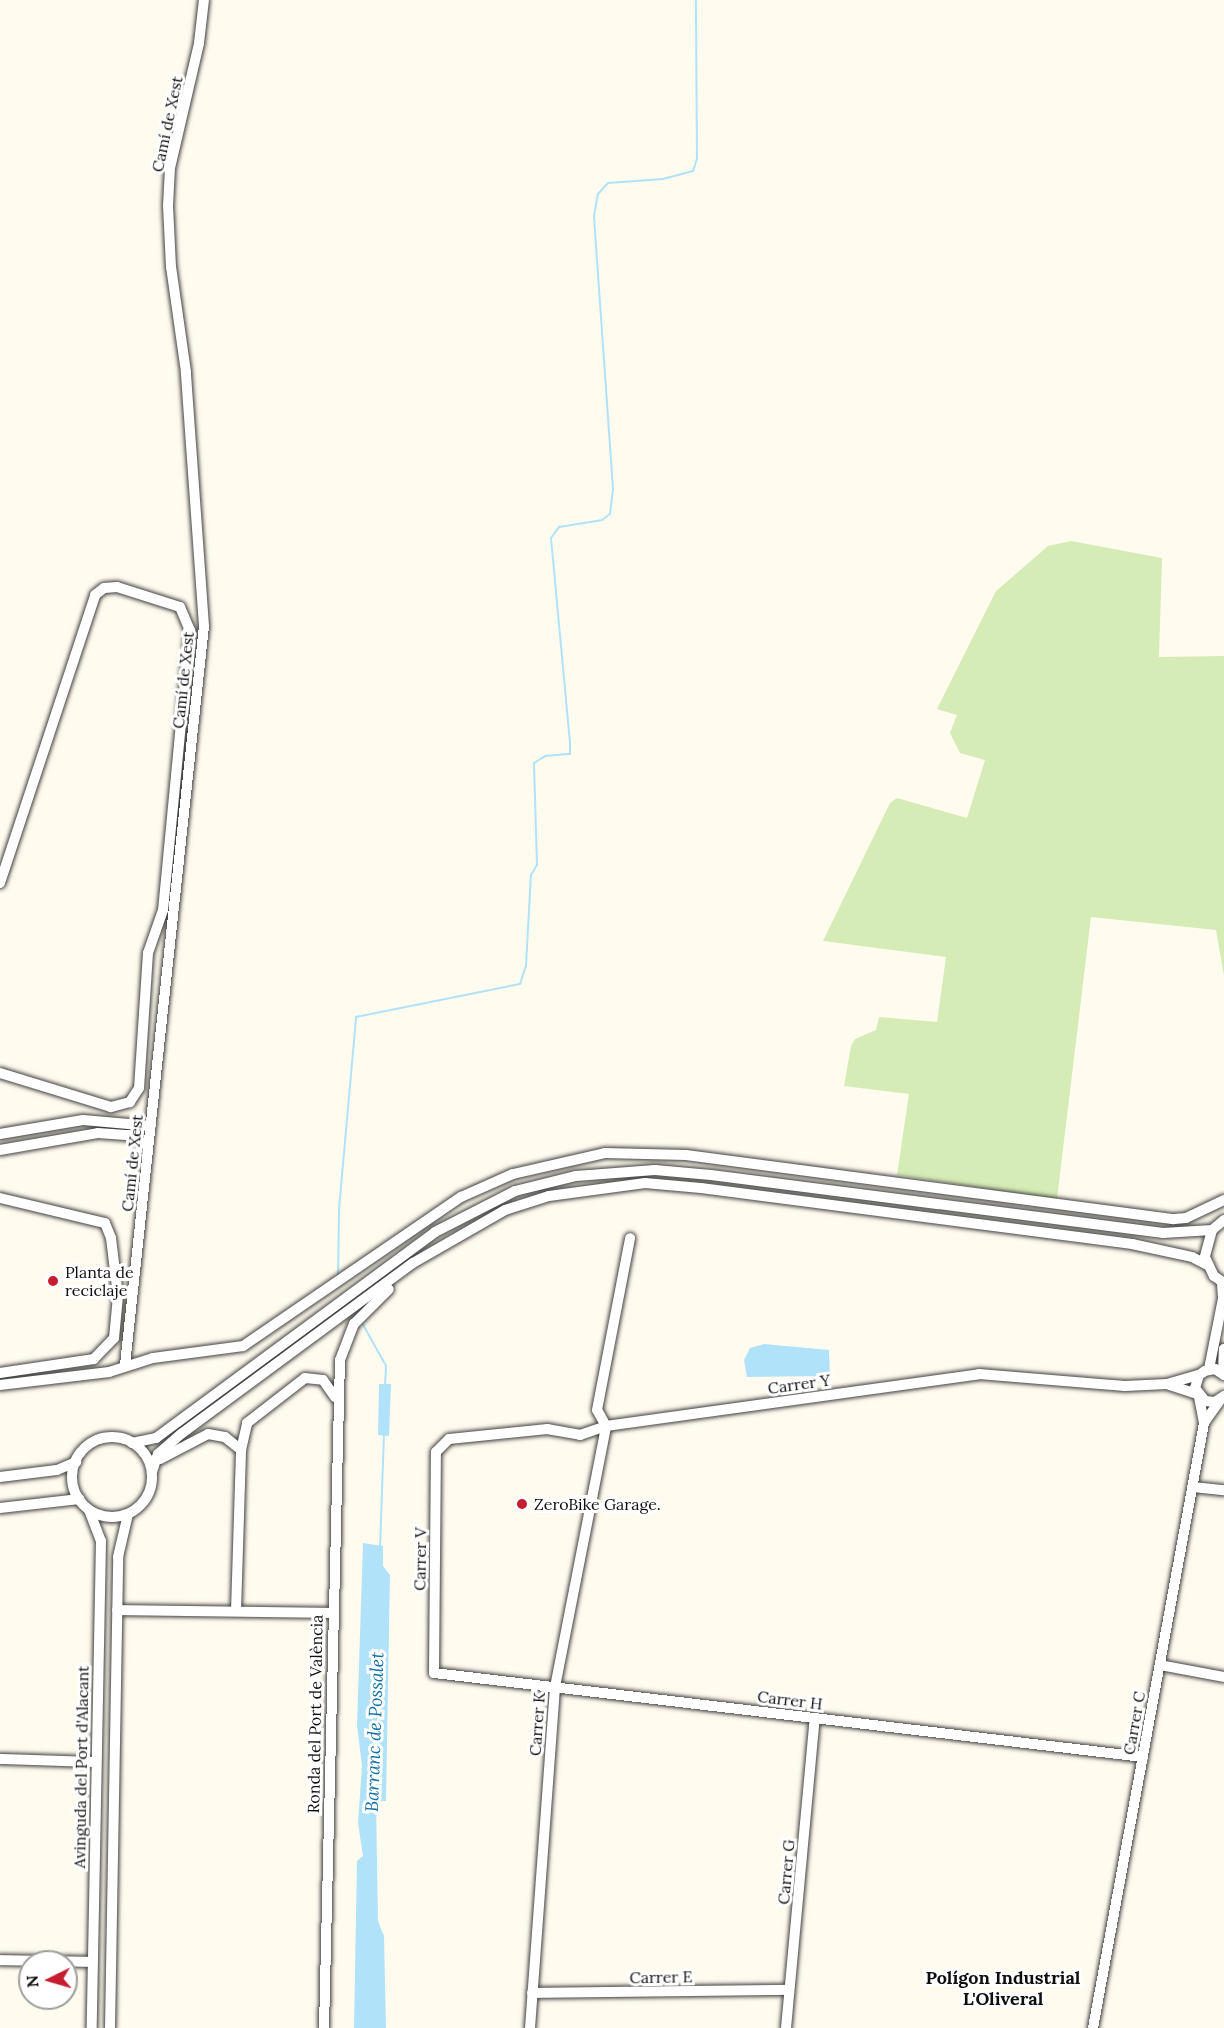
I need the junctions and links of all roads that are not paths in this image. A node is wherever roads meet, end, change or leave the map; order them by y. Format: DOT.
graph roads {
  1 [pos="204,0"];
  2 [pos="0,883"];
  3 [pos="0,1074"];
  4 [pos="151,1126"];
  5 [pos="0,1134"];
  6 [pos="148,1146"];
  7 [pos="0,1150"];
  8 [pos="601,1187"];
  9 [pos="0,1198"];
  10 [pos="1224,1200"];
  11 [pos="1224,1220"];
  12 [pos="1212,1230"];
  13 [pos="630,1238"];
  14 [pos="1208,1265"];
  15 [pos="1223,1282"];
  16 [pos="1224,1349"];
  17 [pos="125,1365"];
  18 [pos="1209,1369"];
  19 [pos="0,1373"];
  20 [pos="1223,1374"];
  21 [pos="1198,1375"];
  22 [pos="1167,1384"];
  23 [pos="0,1385"];
  24 [pos="1198,1395"];
  25 [pos="1223,1398"];
  26 [pos="337,1400"];
  27 [pos="1204,1423"];
  28 [pos="606,1426"];
  29 [pos="132,1443"];
  30 [pos="439,1446"];
  31 [pos="241,1450"];
  32 [pos="76,1462"];
  33 [pos="154,1466"];
  34 [pos="0,1477"];
  35 [pos="1193,1487"];
  36 [pos="1224,1490"];
  37 [pos="79,1499"];
  38 [pos="0,1508"];
  39 [pos="89,1510"];
  40 [pos="128,1514"];
  41 [pos="117,1610"];
  42 [pos="236,1611"];
  43 [pos="332,1613"];
  44 [pos="1160,1665"];
  45 [pos="434,1673"];
  46 [pos="1224,1677"];
  47 [pos="555,1687"];
  48 [pos="815,1718"];
  49 [pos="1143,1757"];
  50 [pos="0,1760"];
  51 [pos="96,1762"];
  52 [pos="0,1960"];
  53 [pos="92,1962"];
  54 [pos="789,1990"];
  55 [pos="532,1993"];
  56 [pos="92,2028"];
  57 [pos="110,2028"];
  58 [pos="324,2028"];
  59 [pos="530,2028"];
  60 [pos="786,2028"];
  61 [pos="1093,2028"];
  1 -- 4 [label="street, Camí de Xest"];
  2 -- 3 [label="street"];
  4 -- 5 [label="street"];
  4 -- 6 [label="street, Camí de Xest"];
  6 -- 7 [label="street"];
  6 -- 17 [label="street, Camí de Xest"];
  8 -- 14 [label="street"];
  8 -- 26 [label="street, Ronda del Port de València"];
  8 -- 33 [label="street"];
  9 -- 19 [label="street"];
  10 -- 17 [label="street"];
  11 -- 12 [label="street"];
  12 -- 14 [label="street"];
  12 -- 29 [label="street"];
  13 -- 28 [label="street"];
  14 -- 15 [label="street"];
  15 -- 18 [label="street"];
  16 -- 20 [label="street"];
  17 -- 23 [label="street"];
  18 -- 20 [label="street"];
  18 -- 21 [label="street, Carrer Y"];
  21 -- 22 [label="street, Carrer Y"];
  21 -- 24 [label="street, Carrer C"];
  22 -- 24 [label="street, Carrer Y"];
  22 -- 28 [label="street, Carrer Y"];
  24 -- 25 [label="street, Carrer Y"];
  24 -- 27 [label="street, Carrer C"];
  25 -- 27 [label="street, Carrer C"];
  26 -- 31 [label="street"];
  26 -- 43 [label="street, Ronda del Port de València"];
  27 -- 35 [label="street, Carrer C"];
  28 -- 30 [label="street, Carrer Y"];
  28 -- 47 [label="street, Carrer K"];
  29 -- 32 [label="street"];
  29 -- 33 [label="street"];
  30 -- 45 [label="street, Carrer V"];
  31 -- 33 [label="street"];
  31 -- 42 [label="street"];
  32 -- 34 [label="street"];
  32 -- 37 [label="street"];
  33 -- 40 [label="street"];
  35 -- 36 [label="street"];
  35 -- 44 [label="street, Carrer C"];
  37 -- 38 [label="street"];
  37 -- 39 [label="street"];
  39 -- 40 [label="street"];
  39 -- 51 [label="street, Avinguda del Port d'Alacant"];
  40 -- 41 [label="street, Avinguda del Port d'Alacant"];
  41 -- 42 [label="street"];
  41 -- 57 [label="street, Avinguda del Port d'Alacant"];
  42 -- 43 [label="street"];
  43 -- 58 [label="street, Ronda del Port de València"];
  44 -- 46 [label="street"];
  44 -- 49 [label="street, Carrer C"];
  45 -- 47 [label="street, Carrer H"];
  47 -- 48 [label="street, Carrer H"];
  47 -- 55 [label="street, Carrer K"];
  48 -- 49 [label="street, Carrer H"];
  48 -- 54 [label="street, Carrer G"];
  49 -- 61 [label="street, Carrer C"];
  50 -- 51 [label="street"];
  51 -- 53 [label="street, Avinguda del Port d'Alacant"];
  52 -- 53 [label="street"];
  53 -- 56 [label="street, Avinguda del Port d'Alacant"];
  54 -- 55 [label="street, Carrer E"];
  54 -- 60 [label="street, Carrer G"];
  55 -- 59 [label="street, Carrer K"];
}
